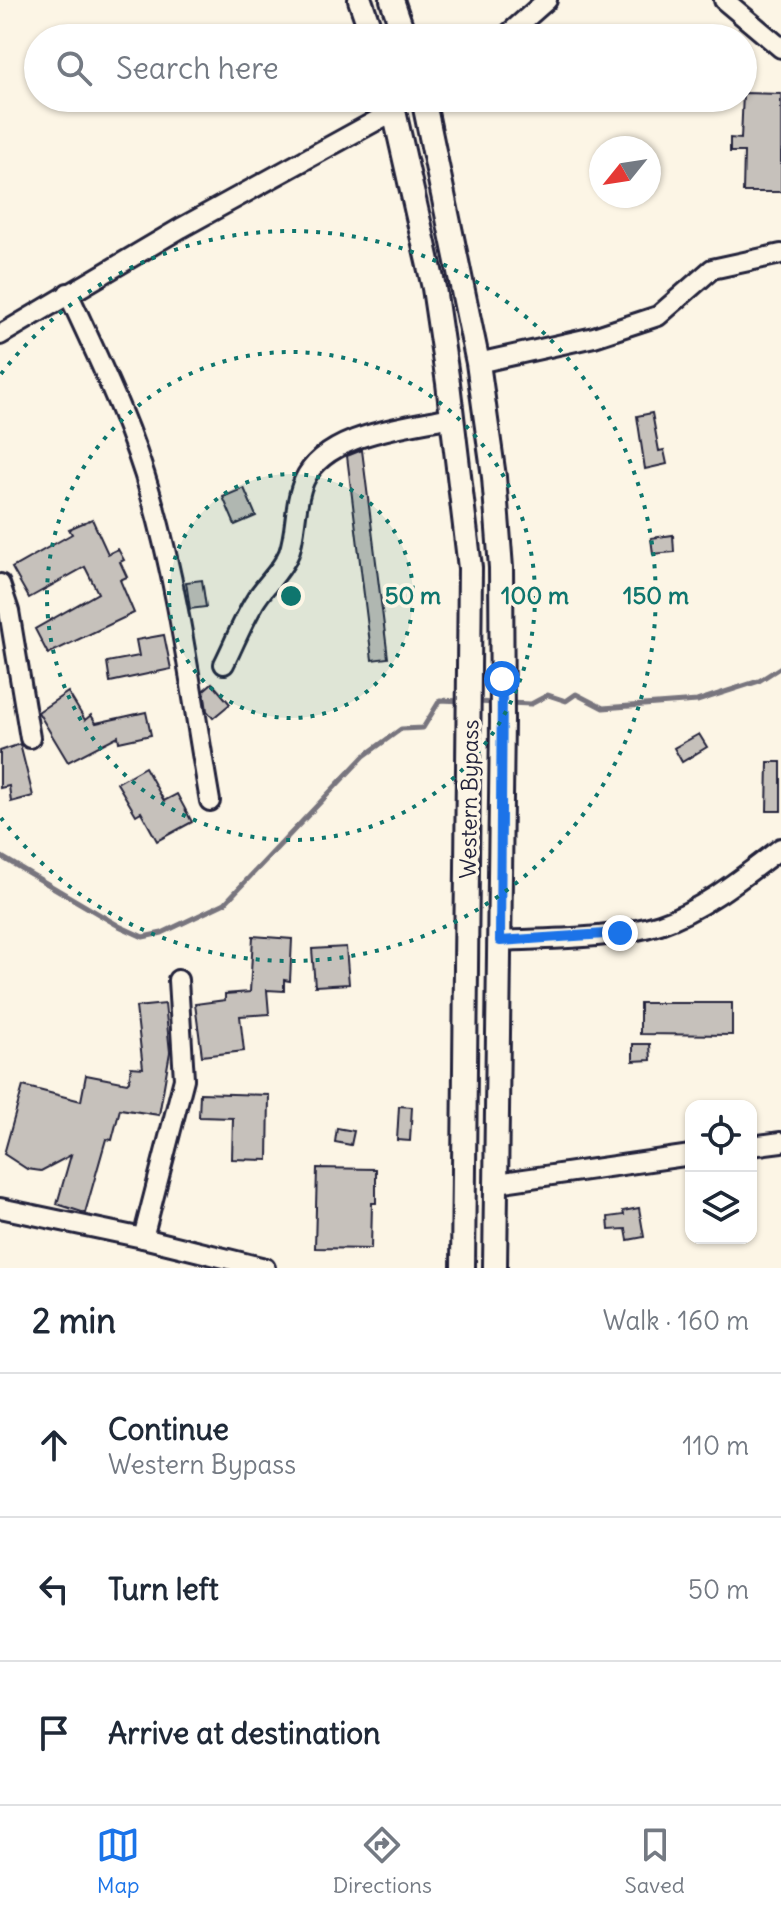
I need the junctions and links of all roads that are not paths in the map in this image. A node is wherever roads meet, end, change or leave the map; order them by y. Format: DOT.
graph roads {
  1 [pos="360,0"];
  2 [pos="392,0"];
  3 [pos="547,0"];
  4 [pos="724,0"];
  5 [pos="368,24"];
  6 [pos="400,24"];
  7 [pos="520,24"];
  8 [pos="754,24"];
  9 [pos="757,26"];
  10 [pos="779,44"];
  11 [pos="379,112"];
  12 [pos="395,112"];
  13 [pos="430,112"];
  14 [pos="781,254"];
  15 [pos="68,293"];
  16 [pos="0,335"];
  17 [pos="478,363"];
  18 [pos="451,417"];
  19 [pos="0,584"];
  20 [pos="224,664"];
  21 [pos="30,738"];
  22 [pos="210,801"];
  23 [pos="781,848"];
  24 [pos="500,941"];
  25 [pos="178,980"];
  26 [pos="781,1142"];
  27 [pos="757,1145"];
  28 [pos="685,1156"];
  29 [pos="497,1183"];
  30 [pos="0,1208"];
  31 [pos="143,1238"];
  32 [pos="265,1268"];
  33 [pos="463,1268"];
  34 [pos="495,1268"];
  1 -- 5 [label="main road"];
  2 -- 6 [label="main road"];
  3 -- 7 [label="street"];
  4 -- 8 [label="street"];
  9 -- 10 [label="street"];
  11 -- 15 [label="street"];
  12 -- 18 [label="main road, Western Bypass"];
  13 -- 17 [label="main road, Western Bypass"];
  14 -- 17 [label="street"];
  15 -- 16 [label="street"];
  15 -- 22 [label="street"];
  17 -- 24 [label="main road, Western Bypass"];
  18 -- 20 [label="street"];
  18 -- 33 [label="main road, Western Bypass"];
  19 -- 21 [label="street"];
  23 -- 24 [label="street"];
  24 -- 29 [label="main road, Western Bypass"];
  25 -- 31 [label="street"];
  26 -- 27 [label="street"];
  28 -- 29 [label="street"];
  29 -- 34 [label="main road, Western Bypass"];
  30 -- 31 [label="street"];
  31 -- 32 [label="street"];
}
